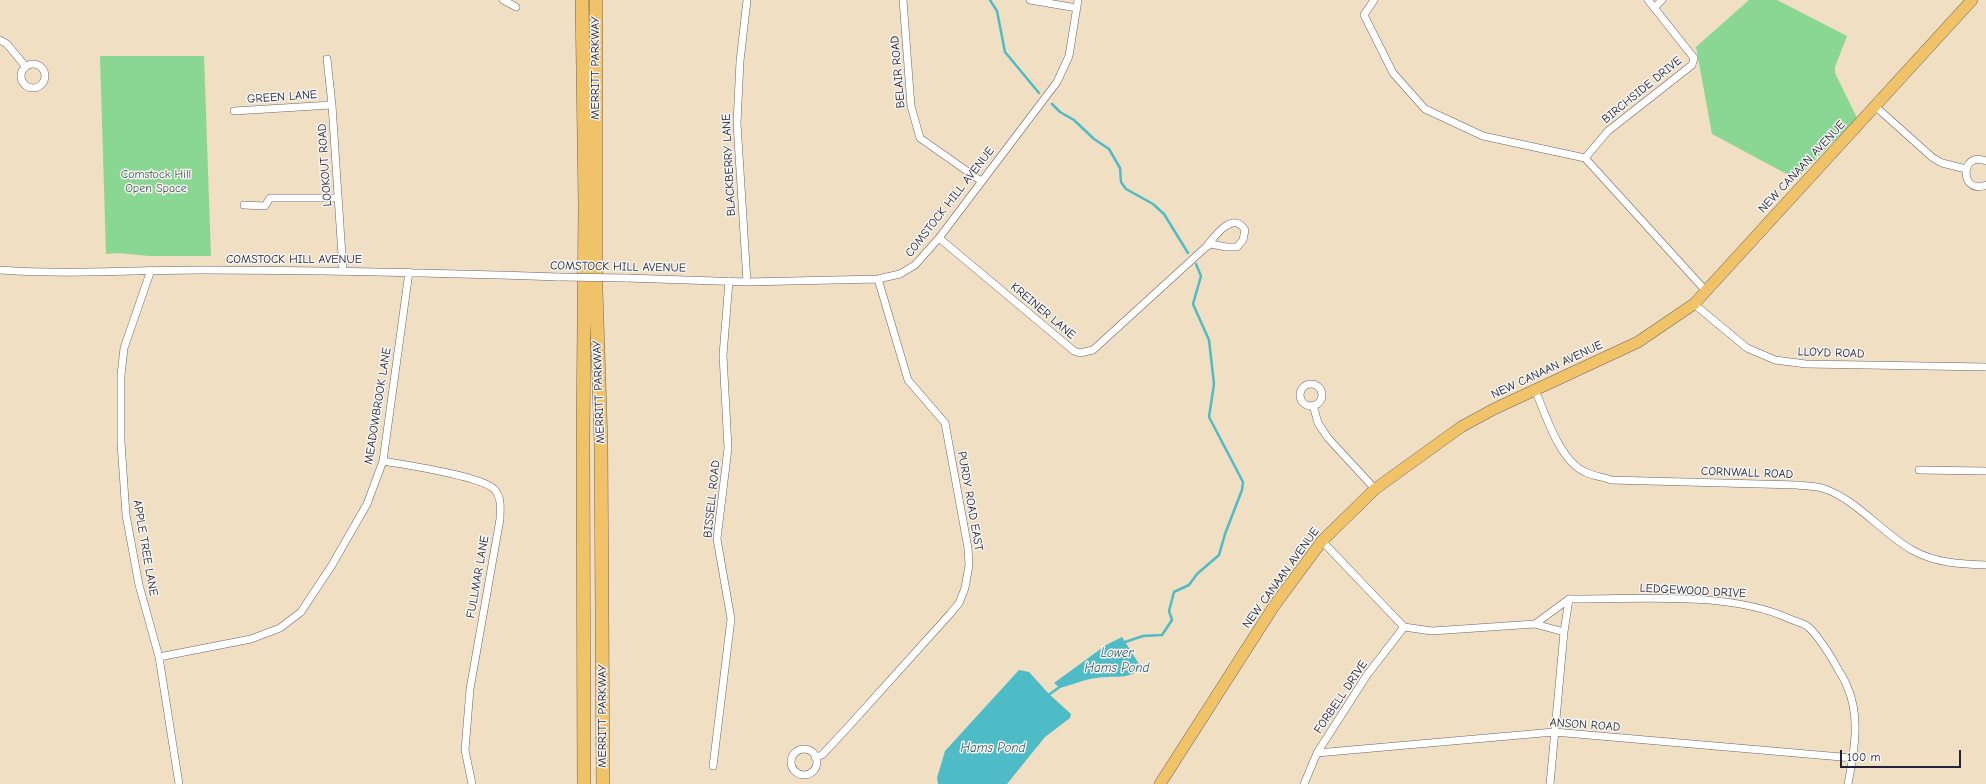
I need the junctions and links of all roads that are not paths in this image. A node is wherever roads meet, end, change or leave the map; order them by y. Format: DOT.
graph roads {
  1 [pos="503,0"];
  2 [pos="582,0"];
  3 [pos="596,0"];
  4 [pos="747,0"];
  5 [pos="903,0"];
  6 [pos="1030,0"];
  7 [pos="1078,0"];
  8 [pos="1374,0"];
  9 [pos="1648,0"];
  10 [pos="1662,0"];
  11 [pos="1972,0"];
  12 [pos="516,7"];
  13 [pos="1655,7"];
  14 [pos="1077,8"];
  15 [pos="0,40"];
  16 [pos="327,59"];
  17 [pos="26,67"];
  18 [pos="332,105"];
  19 [pos="1876,107"];
  20 [pos="234,111"];
  21 [pos="1585,158"];
  22 [pos="1986,161"];
  23 [pos="1966,169"];
  24 [pos="981,181"];
  25 [pos="1986,185"];
  26 [pos="338,198"];
  27 [pos="244,205"];
  28 [pos="939,238"];
  29 [pos="1206,247"];
  30 [pos="0,270"];
  31 [pos="151,270"];
  32 [pos="343,271"];
  33 [pos="409,272"];
  34 [pos="878,279"];
  35 [pos="729,281"];
  36 [pos="747,282"];
  37 [pos="1705,290"];
  38 [pos="1694,304"];
  39 [pos="1986,367"];
  40 [pos="1534,390"];
  41 [pos="1313,405"];
  42 [pos="383,461"];
  43 [pos="1919,470"];
  44 [pos="1986,471"];
  45 [pos="1375,489"];
  46 [pos="1322,541"];
  47 [pos="1986,565"];
  48 [pos="1569,599"];
  49 [pos="1535,624"];
  50 [pos="1404,628"];
  51 [pos="1564,632"];
  52 [pos="159,657"];
  53 [pos="1554,732"];
  54 [pos="1317,753"];
  55 [pos="815,757"];
  56 [pos="1853,758"];
  57 [pos="713,766"];
  58 [pos="179,784"];
  59 [pos="472,784"];
  60 [pos="584,784"];
  61 [pos="603,784"];
  62 [pos="1160,784"];
  63 [pos="1304,784"];
  64 [pos="1550,784"];
  65 [pos="1848,784"];
  1 -- 12 [label="street"];
  2 -- 60 [label="highway, MERRITT PARKWAY"];
  3 -- 61 [label="highway, MERRITT PARKWAY"];
  4 -- 36 [label="street, BLACKBERRY LANE"];
  5 -- 24 [label="street, BELAIR ROAD"];
  6 -- 14 [label="street"];
  7 -- 14 [label="street, COMSTOCK HILL AVENUE"];
  8 -- 21 [label="street"];
  9 -- 13 [label="street, BIRCHSIDE DRIVE"];
  10 -- 13 [label="street"];
  11 -- 19 [label="main road, NEW CANAAN AVENUE"];
  13 -- 21 [label="street, BIRCHSIDE DRIVE"];
  14 -- 24 [label="street, COMSTOCK HILL AVENUE"];
  15 -- 17 [label="street"];
  16 -- 18 [label="street, LOOKOUT ROAD"];
  18 -- 20 [label="street, GREEN LANE"];
  18 -- 26 [label="street, LOOKOUT ROAD"];
  19 -- 23 [label="street"];
  19 -- 37 [label="main road, NEW CANAAN AVENUE"];
  21 -- 37 [label="street"];
  22 -- 23 [label="street"];
  23 -- 25 [label="street"];
  24 -- 28 [label="street, COMSTOCK HILL AVENUE"];
  26 -- 27 [label="street"];
  26 -- 32 [label="street, LOOKOUT ROAD"];
  28 -- 29 [label="street, KREINER LANE"];
  28 -- 34 [label="street, COMSTOCK HILL AVENUE"];
  29 -- 29 [label="street, KREINER LANE"];
  30 -- 31 [label="street, COMSTOCK HILL AVENUE"];
  31 -- 32 [label="street, COMSTOCK HILL AVENUE"];
  31 -- 52 [label="street, APPLE TREE LANE"];
  32 -- 33 [label="street, COMSTOCK HILL AVENUE"];
  33 -- 35 [label="street, COMSTOCK HILL AVENUE, bridge"];
  33 -- 42 [label="street, MEADOWBROOK LANE"];
  34 -- 36 [label="street, COMSTOCK HILL AVENUE"];
  34 -- 55 [label="street, PURDY ROAD EAST"];
  35 -- 36 [label="street, COMSTOCK HILL AVENUE"];
  35 -- 57 [label="street, BISSELL ROAD"];
  37 -- 38 [label="main road, NEW CANAAN AVENUE"];
  38 -- 39 [label="street, LLOYD ROAD"];
  38 -- 40 [label="main road, NEW CANAAN AVENUE"];
  40 -- 45 [label="main road, NEW CANAAN AVENUE"];
  40 -- 47 [label="street, CORNWALL ROAD"];
  41 -- 45 [label="street"];
  42 -- 52 [label="street, MEADOWBROOK LANE"];
  42 -- 59 [label="street, FULLMAR LANE"];
  43 -- 44 [label="street"];
  45 -- 46 [label="main road, NEW CANAAN AVENUE"];
  46 -- 50 [label="street"];
  46 -- 62 [label="main road, NEW CANAAN AVENUE"];
  48 -- 49 [label="street"];
  48 -- 51 [label="street"];
  48 -- 56 [label="street, LEDGEWOOD DRIVE"];
  49 -- 50 [label="street"];
  49 -- 51 [label="street"];
  50 -- 54 [label="street, FORBELL DRIVE"];
  51 -- 53 [label="street"];
  52 -- 58 [label="street, APPLE TREE LANE"];
  53 -- 54 [label="street, ANSON ROAD"];
  53 -- 56 [label="street, ANSON ROAD"];
  53 -- 64 [label="street"];
  54 -- 63 [label="street, FORBELL DRIVE"];
  56 -- 65 [label="street, LEDGEWOOD DRIVE"];
}
